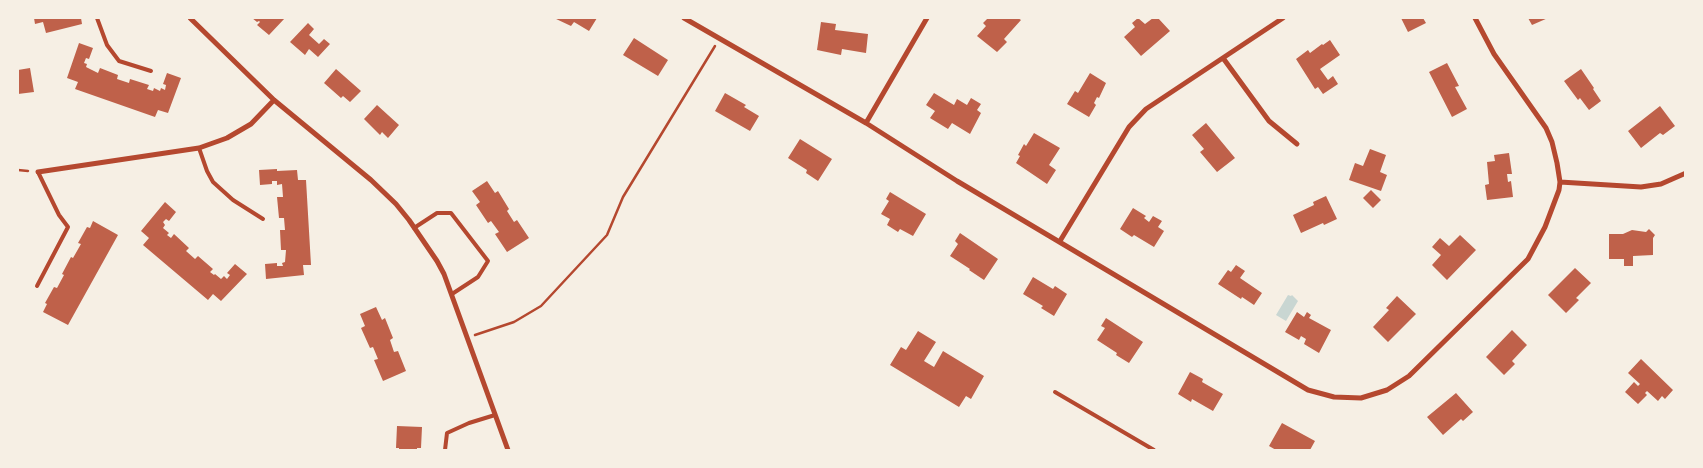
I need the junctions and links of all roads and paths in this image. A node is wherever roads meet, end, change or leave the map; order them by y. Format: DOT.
graph roads {
  1 [pos="97,18"];
  2 [pos="190,18"];
  3 [pos="684,18"];
  4 [pos="927,18"];
  5 [pos="1282,18"];
  6 [pos="1475,18"];
  7 [pos="720,39"];
  8 [pos="1223,58"];
  9 [pos="151,71"];
  10 [pos="274,100"];
  11 [pos="866,123"];
  12 [pos="1297,144"];
  13 [pos="199,148"];
  14 [pos="38,172"];
  15 [pos="1686,173"];
  16 [pos="1560,182"];
  17 [pos="263,219"];
  18 [pos="414,228"];
  19 [pos="1060,241"];
  20 [pos="37,286"];
  21 [pos="452,294"];
  22 [pos="467,338"];
  23 [pos="1055,392"];
  24 [pos="495,415"];
  25 [pos="444,450"];
  26 [pos="508,450"];
  27 [pos="1154,450"];
  1 -- 9 [label="lane"];
  2 -- 10 [label="street"];
  3 -- 7 [label="street"];
  4 -- 11 [label="street"];
  5 -- 8 [label="street"];
  6 -- 16 [label="street"];
  7 -- 11 [label="street"];
  7 -- 22 [label="path"];
  8 -- 12 [label="street"];
  8 -- 19 [label="street"];
  10 -- 13 [label="street"];
  10 -- 18 [label="street"];
  11 -- 19 [label="street"];
  13 -- 14 [label="street"];
  13 -- 17 [label="lane"];
  14 -- 20 [label="lane"];
  15 -- 16 [label="street"];
  16 -- 19 [label="street"];
  18 -- 21 [label="street"];
  18 -- 21 [label="lane"];
  21 -- 22 [label="street"];
  22 -- 24 [label="street"];
  23 -- 27 [label="lane"];
  24 -- 25 [label="lane"];
  24 -- 26 [label="street"];
}
